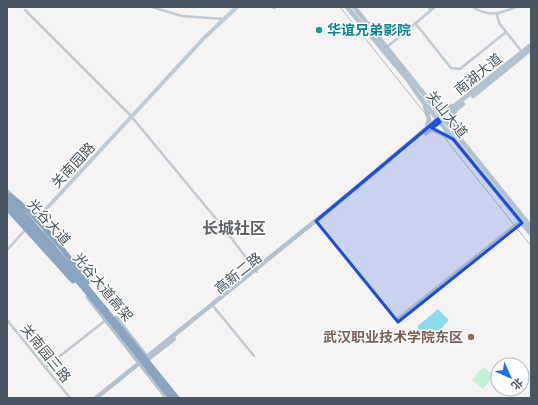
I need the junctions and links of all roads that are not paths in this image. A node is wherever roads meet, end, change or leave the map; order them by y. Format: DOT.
graph roads {
  1 [pos="152,7"];
  2 [pos="234,7"];
  3 [pos="237,7"];
  4 [pos="347,7"];
  5 [pos="354,7"];
  6 [pos="428,7"];
  7 [pos="435,7"];
  8 [pos="473,7"];
  9 [pos="516,7"];
  10 [pos="25,10"];
  11 [pos="431,10"];
  12 [pos="497,14"];
  13 [pos="222,19"];
  14 [pos="415,23"];
  15 [pos="506,32"];
  16 [pos="531,45"];
  17 [pos="387,47"];
  18 [pos="531,49"];
  19 [pos="522,52"];
  20 [pos="468,96"];
  21 [pos="421,99"];
  22 [pos="431,102"];
  23 [pos="455,110"];
  24 [pos="131,116"];
  25 [pos="441,119"];
  26 [pos="431,129"];
  27 [pos="423,132"];
  28 [pos="453,139"];
  29 [pos="461,139"];
  30 [pos="7,193"];
  31 [pos="7,202"];
  32 [pos="7,208"];
  33 [pos="35,220"];
  34 [pos="316,222"];
  35 [pos="521,222"];
  36 [pos="30,224"];
  37 [pos="531,227"];
  38 [pos="531,234"];
  39 [pos="7,250"];
  40 [pos="256,271"];
  41 [pos="80,287"];
  42 [pos="96,294"];
  43 [pos="214,307"];
  44 [pos="7,320"];
  45 [pos="106,320"];
  46 [pos="139,347"];
  47 [pos="153,351"];
  48 [pos="254,356"];
  49 [pos="147,358"];
  50 [pos="140,363"];
  51 [pos="46,367"];
  52 [pos="70,398"];
  53 [pos="96,398"];
  54 [pos="99,398"];
  55 [pos="167,398"];
  56 [pos="171,398"];
  57 [pos="177,398"];
  58 [pos="180,398"];
  1 -- 13 [label="street"];
  2 -- 13 [label="main road, 关南园路"];
  3 -- 13 [label="main road, 关南园路"];
  4 -- 21 [label="main road, 关山大道"];
  5 -- 17 [label="main road, 关山大道"];
  6 -- 11 [label="street"];
  7 -- 11 [label="street"];
  8 -- 12 [label="street"];
  9 -- 12 [label="street"];
  10 -- 24 [label="street"];
  11 -- 14 [label="street"];
  12 -- 15 [label="street"];
  13 -- 24 [label="main road, 关南园路"];
  14 -- 15 [label="street"];
  14 -- 17 [label="street"];
  15 -- 19 [label="street"];
  16 -- 19 [label="main road, 南湖大道"];
  17 -- 22 [label="main road, 关山大道"];
  18 -- 23 [label="main road, 南湖大道"];
  19 -- 20 [label="main road, 南湖大道"];
  20 -- 22 [label="main road"];
  20 -- 25 [label="main road, 南湖大道"];
  21 -- 25 [label="main road, 关山大道"];
  21 -- 27 [label="main road"];
  22 -- 25 [label="main road, 关山大道"];
  23 -- 25 [label="main road, 南湖大道"];
  23 -- 29 [label="main road"];
  24 -- 33 [label="main road, 关南园路"];
  24 -- 40 [label="street"];
  25 -- 26 [label="main road, 高新二路"];
  25 -- 27 [label="main road, 高新二路"];
  25 -- 28 [label="main road, 关山大道"];
  25 -- 29 [label="main road, 关山大道"];
  26 -- 28 [label="main road"];
  26 -- 34 [label="main road, 高新二路"];
  27 -- 34 [label="main road, 高新二路"];
  28 -- 35 [label="main road, 关山大道"];
  29 -- 37 [label="main road, 关山大道"];
  30 -- 33 [label="main road, 光谷大道"];
  30 -- 42 [label="highway"];
  30 -- 57 [label="highway, 光谷大道高架"];
  31 -- 36 [label="main road, 光谷大道"];
  31 -- 56 [label="highway, 光谷大道高架"];
  32 -- 41 [label="highway"];
  33 -- 36 [label="main road, 关南园路"];
  33 -- 42 [label="main road, 光谷大道"];
  34 -- 35 [label="street"];
  34 -- 40 [label="main road, 高新二路"];
  35 -- 38 [label="main road, 关山大道"];
  36 -- 39 [label="street"];
  36 -- 41 [label="main road, 光谷大道"];
  40 -- 43 [label="main road, 高新二路"];
  40 -- 47 [label="main road, 高新二路"];
  41 -- 45 [label="main road, 光谷大道"];
  42 -- 46 [label="main road, 光谷大道"];
  43 -- 48 [label="street"];
  43 -- 49 [label="main road, 高新二路"];
  44 -- 51 [label="street, 关南园三路"];
  45 -- 50 [label="main road, 光谷大道"];
  45 -- 51 [label="street"];
  46 -- 47 [label="main road"];
  46 -- 49 [label="main road, 光谷大道"];
  47 -- 49 [label="main road, 高新二路"];
  49 -- 50 [label="main road, 高新二路"];
  49 -- 58 [label="main road, 光谷大道"];
  50 -- 53 [label="main road, 高新二路"];
  50 -- 54 [label="main road, 高新二路"];
  50 -- 55 [label="main road, 光谷大道"];
  51 -- 52 [label="street, 关南园三路"];
}
